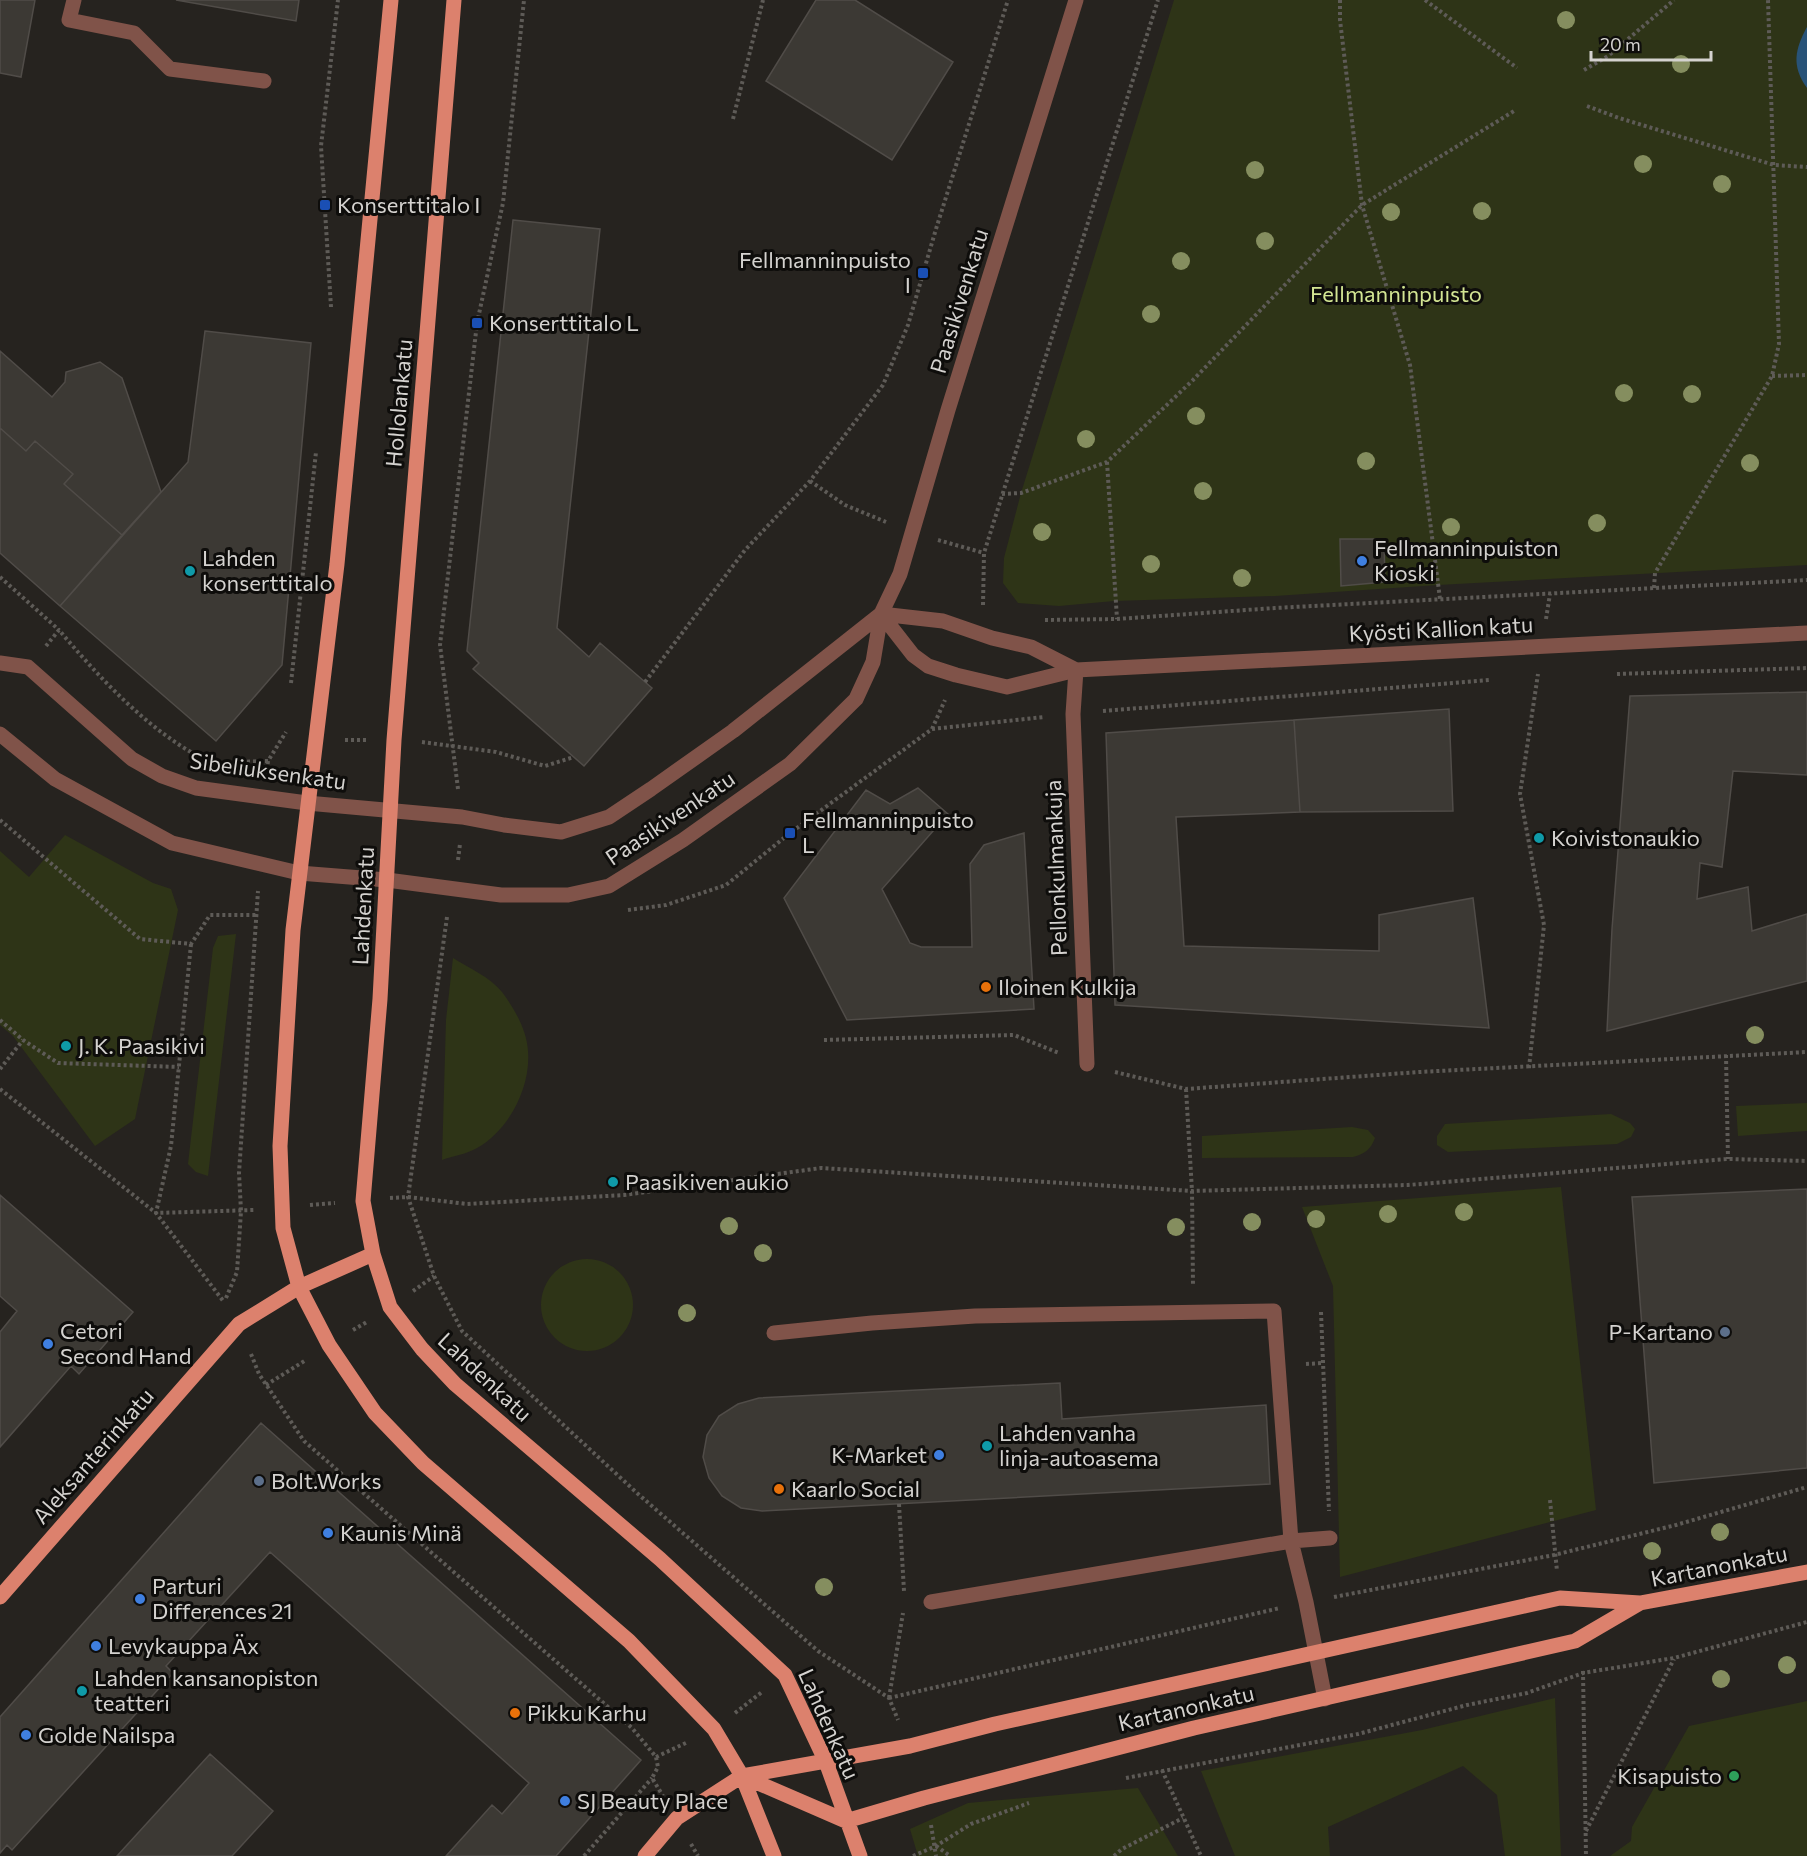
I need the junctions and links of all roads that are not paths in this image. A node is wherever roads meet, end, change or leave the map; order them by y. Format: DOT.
graph roads {
  1 [pos="74,0"];
  2 [pos="390,0"];
  3 [pos="454,0"];
  4 [pos="1076,0"];
  5 [pos="264,81"];
  6 [pos="881,614"];
  7 [pos="1807,633"];
  8 [pos="0,663"];
  9 [pos="1077,670"];
  10 [pos="0,734"];
  11 [pos="307,803"];
  12 [pos="390,810"];
  13 [pos="298,873"];
  14 [pos="387,880"];
  15 [pos="1087,1064"];
  16 [pos="373,1254"];
  17 [pos="299,1287"];
  18 [pos="774,1333"];
  19 [pos="1330,1538"];
  20 [pos="1291,1541"];
  21 [pos="1807,1572"];
  22 [pos="0,1598"];
  23 [pos="931,1602"];
  24 [pos="1640,1604"];
  25 [pos="1316,1653"];
  26 [pos="1325,1700"];
  27 [pos="826,1762"];
  28 [pos="742,1776"];
  29 [pos="846,1821"];
  30 [pos="645,1856"];
  31 [pos="774,1856"];
  32 [pos="860,1856"];
  1 -- 5 [label="street"];
  2 -- 11 [label="main road"];
  3 -- 12 [label="main road, Hollolankatu"];
  4 -- 6 [label="street, Paasikivenkatu"];
  6 -- 9 [label="street, Kyösti Kallion katu"];
  6 -- 9 [label="street, Kyösti Kallion katu"];
  6 -- 12 [label="street, Paasikivenkatu"];
  6 -- 14 [label="street, Paasikivenkatu"];
  7 -- 9 [label="street, Kyösti Kallion katu"];
  8 -- 11 [label="street, Sibeliuksenkatu"];
  9 -- 15 [label="street, Pellonkulmankuja"];
  10 -- 13 [label="street"];
  11 -- 12 [label="street, Sibeliuksenkatu"];
  11 -- 13 [label="main road"];
  12 -- 14 [label="main road, Lahdenkatu"];
  13 -- 14 [label="street"];
  13 -- 17 [label="main road"];
  14 -- 16 [label="main road, Lahdenkatu"];
  16 -- 17 [label="main road, Aleksanterinkatu"];
  16 -- 27 [label="main road, Lahdenkatu"];
  17 -- 22 [label="main road, Aleksanterinkatu"];
  17 -- 28 [label="main road"];
  18 -- 20 [label="street"];
  19 -- 20 [label="street"];
  20 -- 23 [label="street"];
  20 -- 25 [label="street"];
  21 -- 24 [label="main road, Kartanonkatu"];
  24 -- 25 [label="main road, Kartanonkatu"];
  24 -- 26 [label="main road, Kartanonkatu"];
  25 -- 26 [label="street"];
  25 -- 27 [label="main road, Kartanonkatu"];
  26 -- 29 [label="main road, Kartanonkatu"];
  27 -- 28 [label="main road, Kartanonkatu"];
  27 -- 29 [label="main road, Lahdenkatu"];
  28 -- 29 [label="main road"];
  28 -- 30 [label="main road"];
  28 -- 31 [label="main road"];
  29 -- 32 [label="main road, Lahdenkatu"];
}
